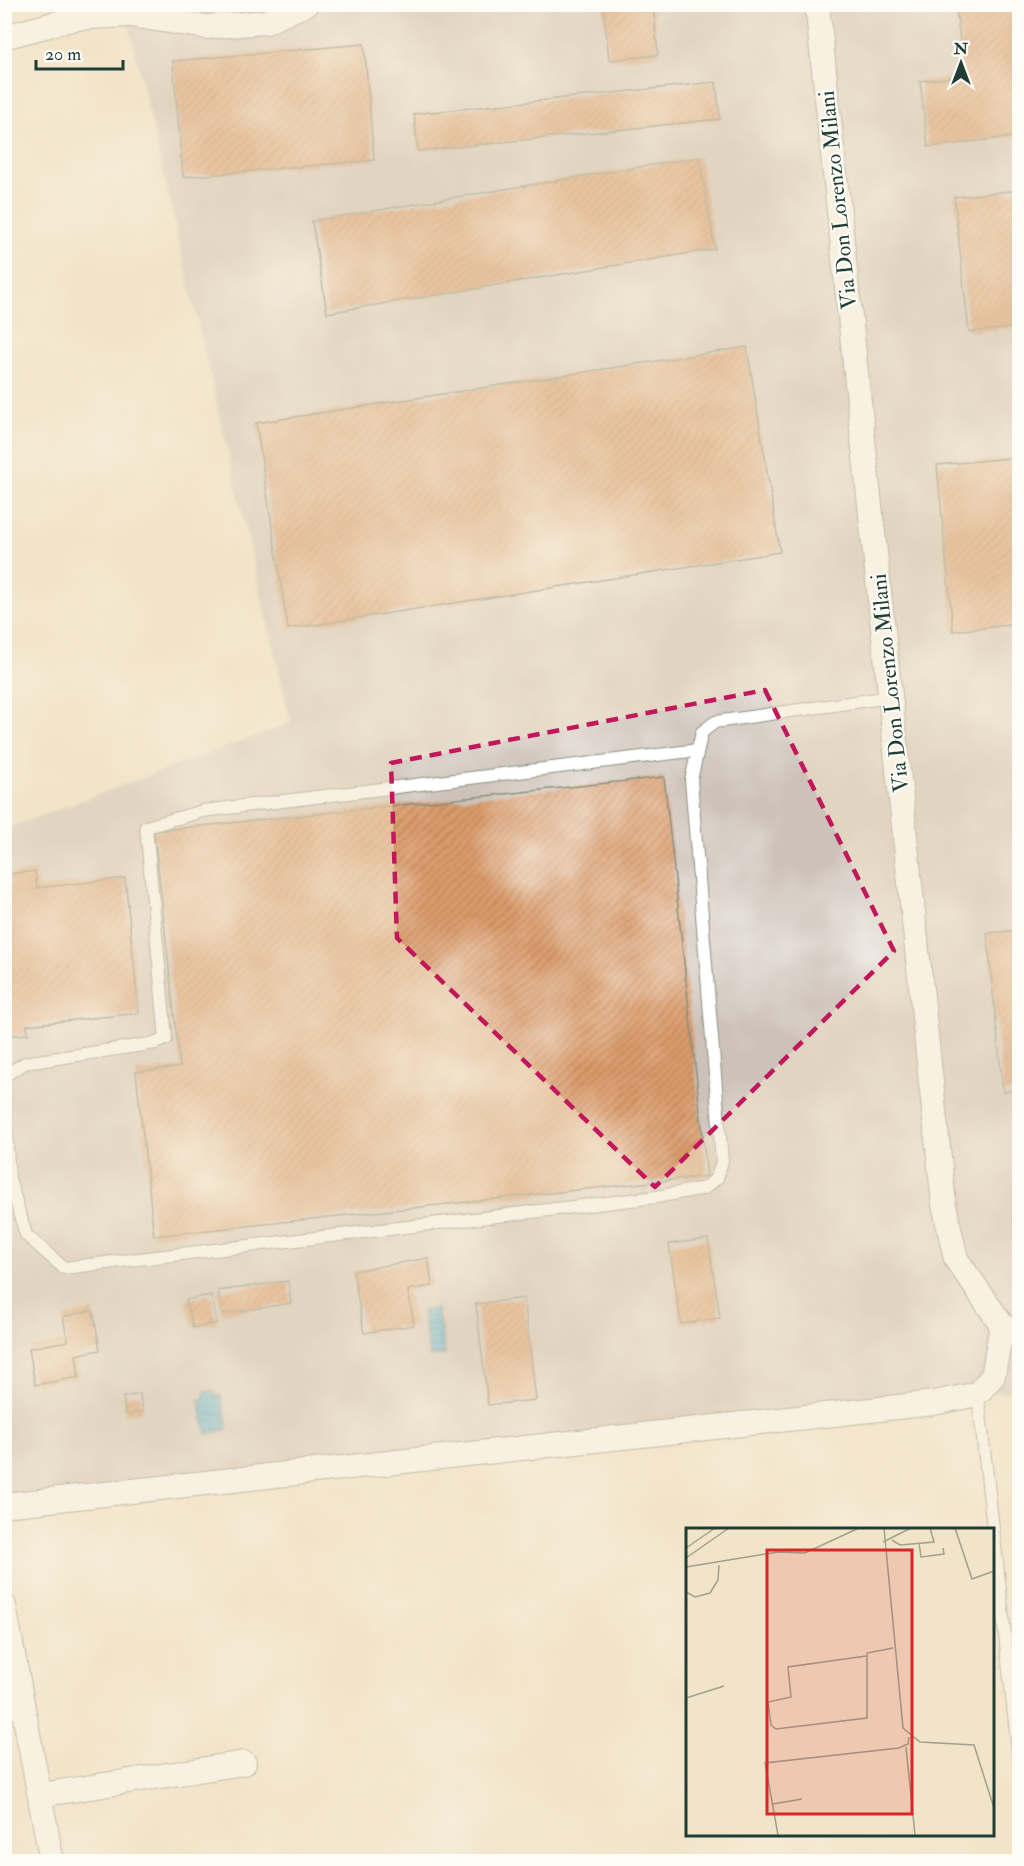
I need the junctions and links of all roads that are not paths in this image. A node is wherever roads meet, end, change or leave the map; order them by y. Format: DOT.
graph roads {
  1 [pos="306,4"];
  2 [pos="817,4"];
  3 [pos="4,37"];
  4 [pos="890,697"];
  5 [pos="698,750"];
  6 [pos="4,1076"];
  7 [pos="4,1096"];
  8 [pos="1011,1332"];
  9 [pos="976,1394"];
  10 [pos="4,1505"];
  11 [pos="993,1528"];
  12 [pos="994,1537"];
  13 [pos="4,1606"];
  14 [pos="244,1763"];
  15 [pos="1020,1768"];
  16 [pos="40,1795"];
  17 [pos="52,1862"];
  1 -- 3 [label="street"];
  2 -- 4 [label="street, Via Don Lorenzo Milani"];
  4 -- 5 [label="lane"];
  4 -- 8 [label="street, Via Don Lorenzo Milani"];
  5 -- 6 [label="lane"];
  5 -- 7 [label="lane"];
  8 -- 9 [label="street"];
  9 -- 10 [label="street"];
  9 -- 11 [label="lane"];
  12 -- 15 [label="lane"];
  13 -- 16 [label="street"];
  14 -- 16 [label="street"];
  16 -- 17 [label="street"];
}
